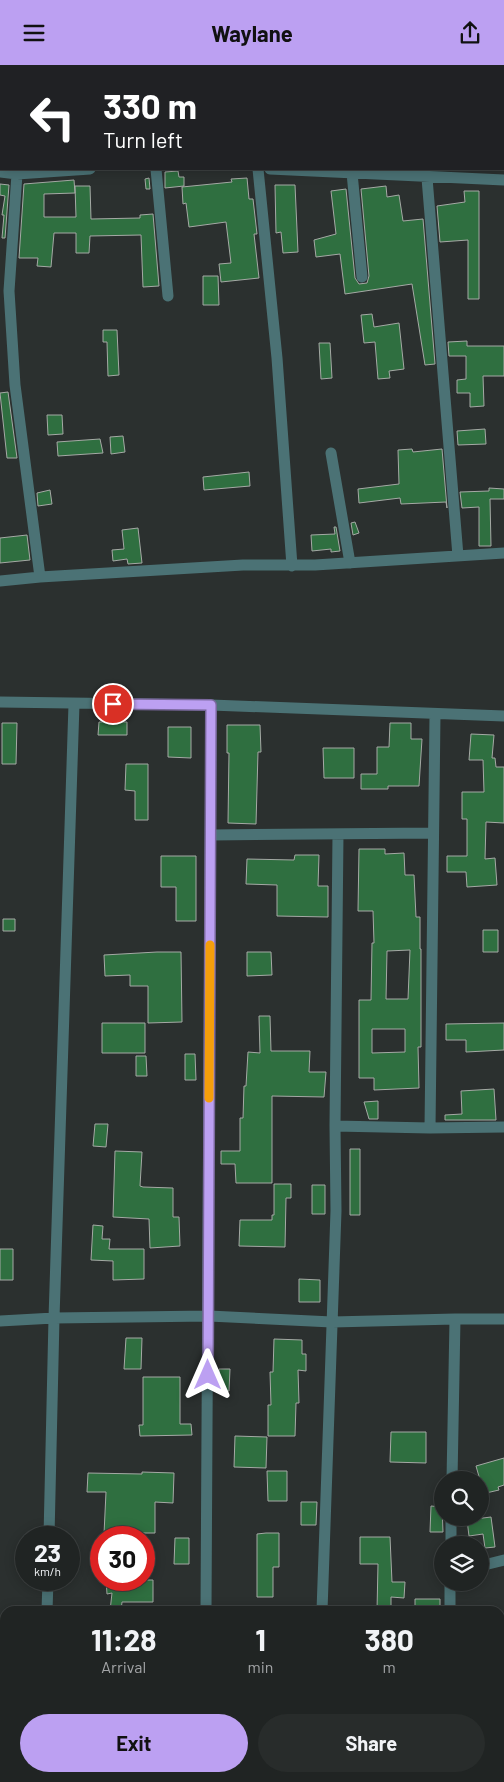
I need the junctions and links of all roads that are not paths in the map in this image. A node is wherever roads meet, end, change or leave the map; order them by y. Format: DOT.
graph roads {
  1 [pos="75,170"];
  2 [pos="156,170"];
  3 [pos="258,170"];
  4 [pos="290,170"];
  5 [pos="0,172"];
  6 [pos="352,173"];
  7 [pos="17,174"];
  8 [pos="428,178"];
  9 [pos="504,180"];
  10 [pos="362,277"];
  11 [pos="168,296"];
  12 [pos="331,453"];
  13 [pos="504,553"];
  14 [pos="458,556"];
  15 [pos="350,563"];
  16 [pos="292,565"];
  17 [pos="40,577"];
  18 [pos="0,581"];
  19 [pos="0,702"];
  20 [pos="74,704"];
  21 [pos="211,705"];
  22 [pos="435,715"];
  23 [pos="504,716"];
  24 [pos="433,833"];
  25 [pos="338,834"];
  26 [pos="210,835"];
  27 [pos="335,1126"];
  28 [pos="504,1127"];
  29 [pos="430,1128"];
  30 [pos="208,1316"];
  31 [pos="54,1318"];
  32 [pos="455,1319"];
  33 [pos="504,1319"];
  34 [pos="0,1321"];
  35 [pos="332,1323"];
  36 [pos="452,1471"];
  37 [pos="49,1526"];
  38 [pos="504,1560"];
  39 [pos="489,1564"];
  40 [pos="48,1591"];
  41 [pos="450,1591"];
  42 [pos="48,1606"];
  43 [pos="206,1606"];
  44 [pos="322,1606"];
  45 [pos="450,1606"];
  1 -- 7 [label="street"];
  2 -- 11 [label="street"];
  3 -- 16 [label="street"];
  4 -- 6 [label="street"];
  5 -- 7 [label="street"];
  6 -- 8 [label="street"];
  6 -- 10 [label="street"];
  7 -- 17 [label="street"];
  8 -- 9 [label="street"];
  8 -- 14 [label="street"];
  12 -- 15 [label="street"];
  13 -- 14 [label="street"];
  14 -- 15 [label="street"];
  15 -- 16 [label="street"];
  16 -- 17 [label="street"];
  17 -- 18 [label="street"];
  19 -- 20 [label="street"];
  20 -- 21 [label="street"];
  20 -- 31 [label="street"];
  21 -- 22 [label="street"];
  21 -- 26 [label="street"];
  22 -- 23 [label="street"];
  22 -- 24 [label="street"];
  24 -- 25 [label="street"];
  24 -- 29 [label="street"];
  25 -- 26 [label="street"];
  25 -- 27 [label="street"];
  26 -- 30 [label="street"];
  27 -- 29 [label="street"];
  27 -- 35 [label="street"];
  28 -- 29 [label="street"];
  30 -- 31 [label="street"];
  30 -- 35 [label="street"];
  30 -- 43 [label="street"];
  31 -- 34 [label="street"];
  31 -- 37 [label="street"];
  32 -- 33 [label="street"];
  32 -- 35 [label="street"];
  32 -- 36 [label="street"];
  35 -- 44 [label="street"];
  38 -- 39 [label="street"];
  40 -- 42 [label="street"];
  41 -- 45 [label="street"];
}
